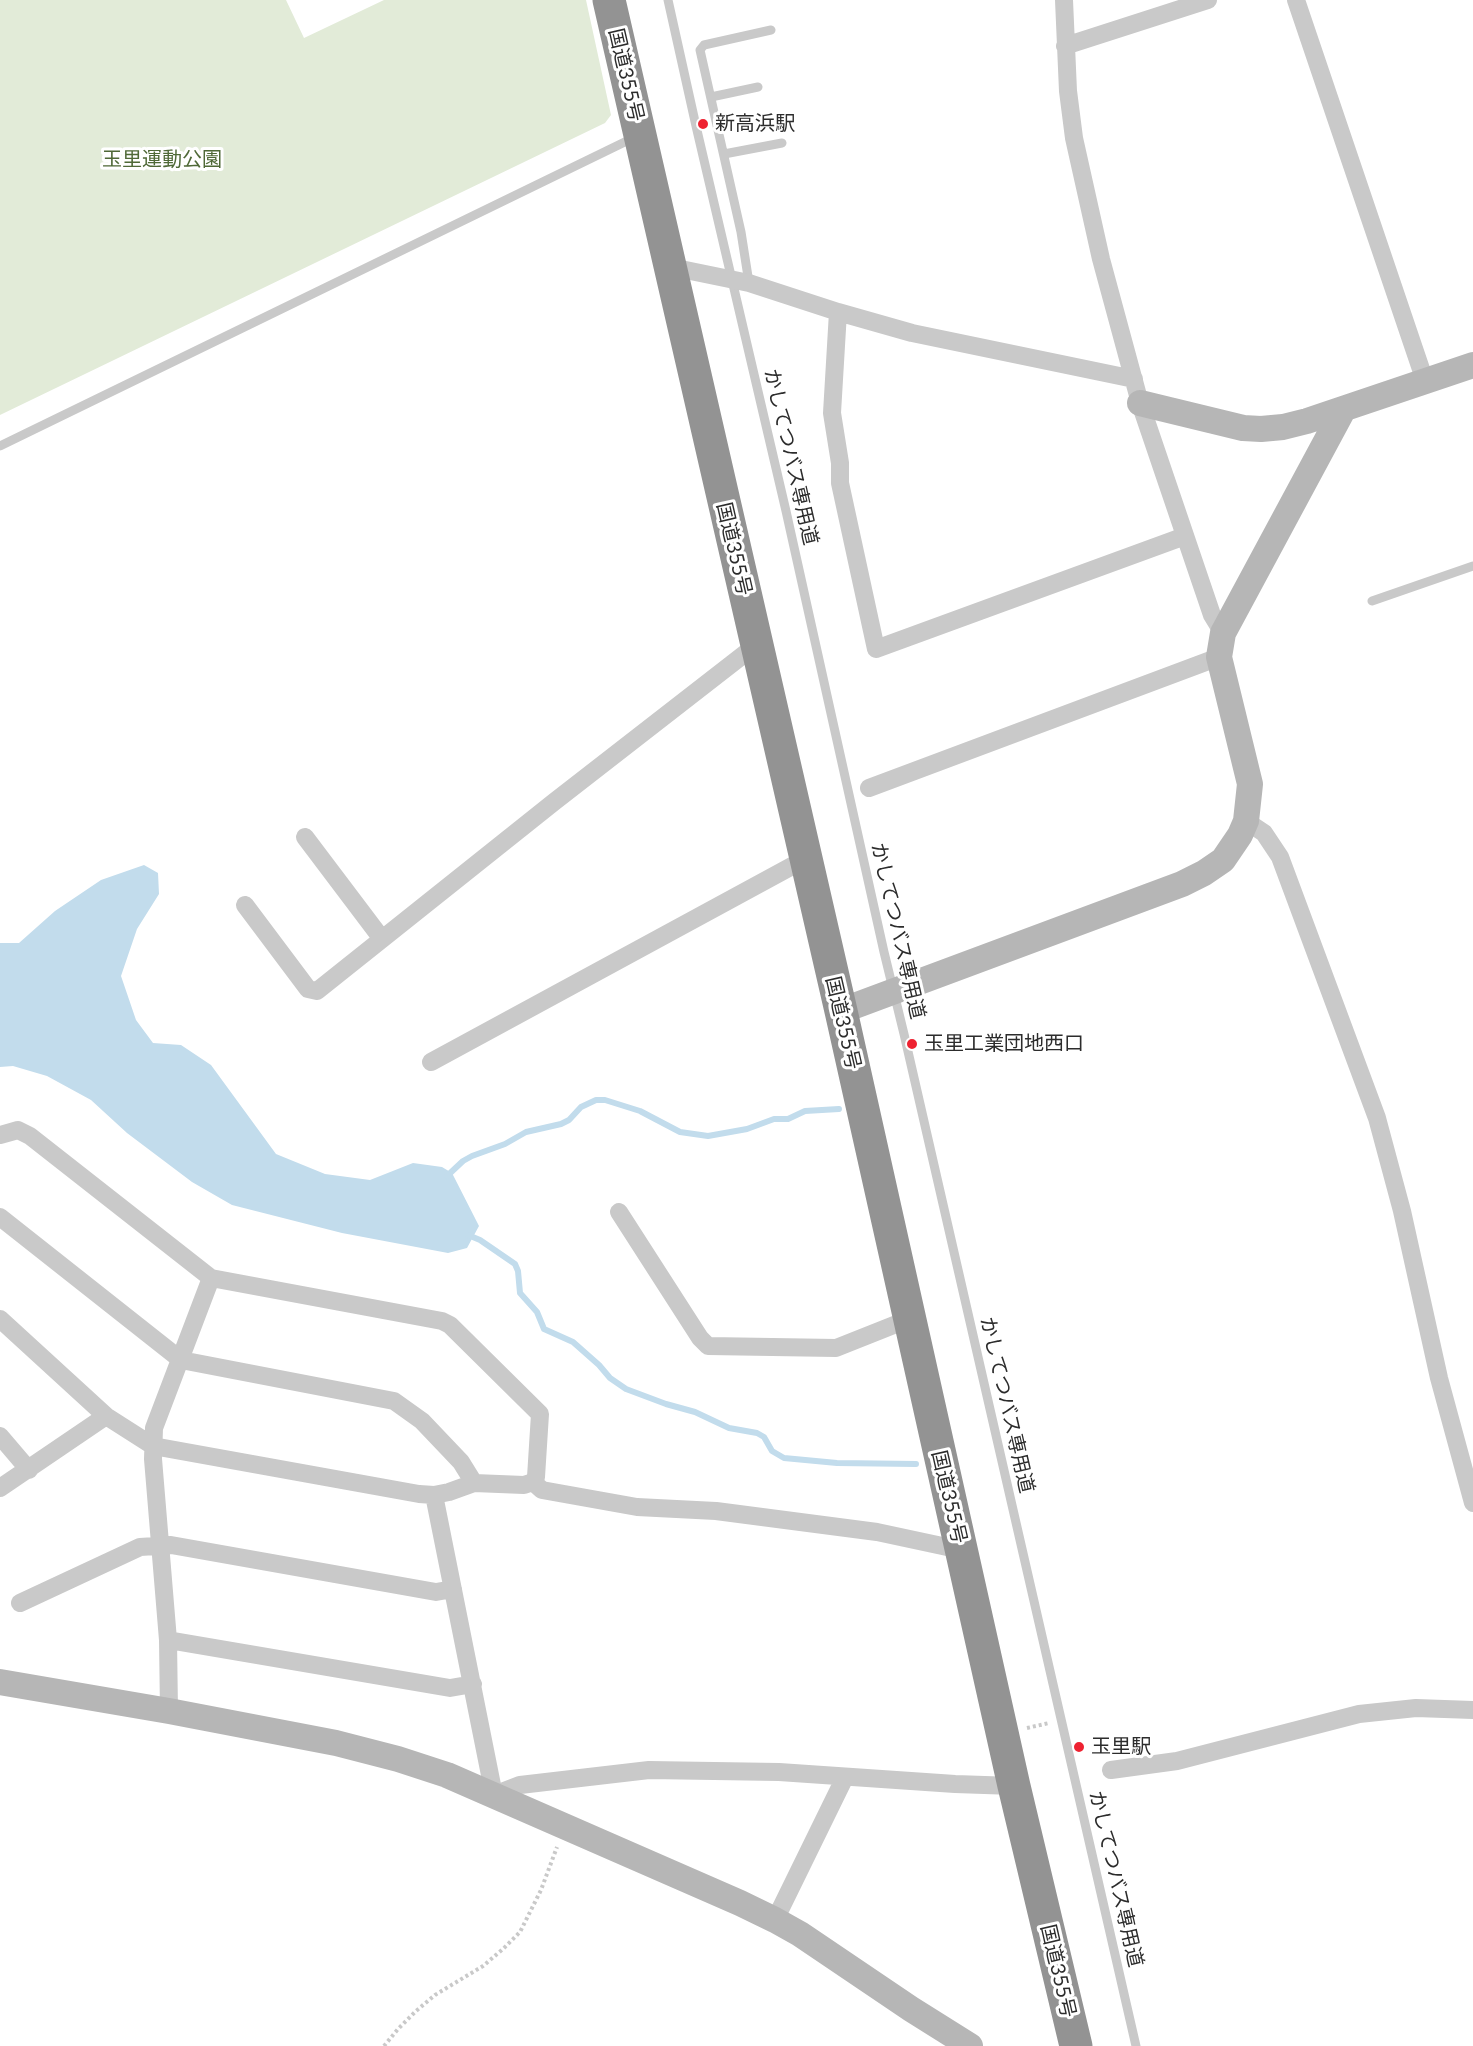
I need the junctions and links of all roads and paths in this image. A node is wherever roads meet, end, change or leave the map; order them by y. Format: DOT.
graph roads {
  1 [pos="609,0"];
  2 [pos="668,0"];
  3 [pos="1064,0"];
  4 [pos="1208,0"];
  5 [pos="1296,0"];
  6 [pos="771,30"];
  7 [pos="1065,46"];
  8 [pos="759,87"];
  9 [pos="711,97"];
  10 [pos="640,135"];
  11 [pos="782,143"];
  12 [pos="724,154"];
  13 [pos="671,267"];
  14 [pos="741,281"];
  15 [pos="838,312"];
  16 [pos="1473,365"];
  17 [pos="1425,381"];
  18 [pos="1137,391"];
  19 [pos="1343,410"];
  20 [pos="0,446"];
  21 [pos="1185,536"];
  22 [pos="1473,566"];
  23 [pos="1372,601"];
  24 [pos="756,645"];
  25 [pos="1221,645"];
  26 [pos="869,788"];
  27 [pos="1246,821"];
  28 [pos="305,837"];
  29 [pos="804,859"];
  30 [pos="245,904"];
  31 [pos="382,939"];
  32 [pos="893,991"];
  33 [pos="841,1011"];
  34 [pos="431,1062"];
  35 [pos="0,1135"];
  36 [pos="619,1212"];
  37 [pos="0,1217"];
  38 [pos="211,1278"];
  39 [pos="0,1319"];
  40 [pos="909,1319"];
  41 [pos="181,1360"];
  42 [pos="106,1416"];
  43 [pos="0,1436"];
  44 [pos="153,1446"];
  45 [pos="29,1470"];
  46 [pos="533,1482"];
  47 [pos="474,1483"];
  48 [pos="0,1488"];
  49 [pos="434,1495"];
  50 [pos="1473,1503"];
  51 [pos="160,1546"];
  52 [pos="960,1547"];
  53 [pos="453,1589"];
  54 [pos="20,1603"];
  55 [pos="168,1640"];
  56 [pos="0,1682"];
  57 [pos="473,1684"];
  58 [pos="1473,1710"];
  59 [pos="169,1711"];
  60 [pos="1061,1720"];
  61 [pos="1003,1734"];
  62 [pos="1111,1770"];
  63 [pos="845,1777"];
  64 [pos="1014,1786"];
  65 [pos="494,1795"];
  66 [pos="564,1826"];
  67 [pos="775,1920"];
  68 [pos="384,2046"];
  69 [pos="970,2046"];
  70 [pos="1076,2046"];
  71 [pos="1136,2046"];
  1 -- 10 [label="highway, 国道355号"];
  2 -- 14 [label="lane, かしてつバス専用道"];
  3 -- 7 [label="street"];
  4 -- 7 [label="street"];
  5 -- 17 [label="street"];
  6 -- 9 [label="lane"];
  7 -- 18 [label="street"];
  8 -- 9 [label="lane"];
  9 -- 12 [label="lane"];
  10 -- 13 [label="highway, 国道355号"];
  10 -- 20 [label="lane"];
  11 -- 12 [label="lane"];
  12 -- 14 [label="lane"];
  13 -- 14 [label="street"];
  13 -- 24 [label="highway, 国道355号"];
  14 -- 15 [label="street"];
  14 -- 32 [label="lane, かしてつバス専用道"];
  15 -- 18 [label="street"];
  15 -- 21 [label="street"];
  16 -- 17 [label="street"];
  17 -- 19 [label="street"];
  18 -- 19 [label="street"];
  18 -- 21 [label="street"];
  19 -- 25 [label="street"];
  21 -- 25 [label="street"];
  22 -- 23 [label="lane"];
  24 -- 29 [label="highway, 国道355号"];
  24 -- 31 [label="street"];
  25 -- 26 [label="street"];
  25 -- 27 [label="street"];
  27 -- 32 [label="street"];
  27 -- 50 [label="street"];
  28 -- 31 [label="street"];
  29 -- 33 [label="highway, 国道355号"];
  29 -- 34 [label="street"];
  30 -- 31 [label="street"];
  32 -- 33 [label="street"];
  32 -- 60 [label="lane, かしてつバス専用道"];
  33 -- 40 [label="highway, 国道355号"];
  35 -- 38 [label="street"];
  36 -- 40 [label="street"];
  37 -- 41 [label="street"];
  38 -- 41 [label="street"];
  38 -- 46 [label="street"];
  39 -- 42 [label="street"];
  40 -- 52 [label="highway, 国道355号"];
  41 -- 44 [label="street"];
  41 -- 47 [label="street"];
  42 -- 44 [label="street"];
  42 -- 45 [label="street"];
  43 -- 45 [label="street"];
  44 -- 49 [label="street"];
  44 -- 51 [label="street"];
  45 -- 48 [label="street"];
  46 -- 47 [label="street"];
  46 -- 52 [label="street"];
  47 -- 49 [label="street"];
  49 -- 53 [label="street"];
  51 -- 53 [label="street"];
  51 -- 54 [label="street"];
  51 -- 55 [label="street"];
  52 -- 61 [label="highway, 国道355号"];
  53 -- 57 [label="street"];
  55 -- 57 [label="street"];
  55 -- 59 [label="street"];
  56 -- 59 [label="street"];
  57 -- 65 [label="street"];
  58 -- 62 [label="street"];
  59 -- 65 [label="street"];
  60 -- 61 [label="path"];
  60 -- 71 [label="lane, かしてつバス専用道"];
  61 -- 64 [label="highway, 国道355号"];
  63 -- 64 [label="street"];
  63 -- 65 [label="street"];
  63 -- 67 [label="street"];
  64 -- 70 [label="highway, 国道355号"];
  65 -- 66 [label="street"];
  66 -- 67 [label="street"];
  66 -- 68 [label="path"];
  67 -- 69 [label="street"];
}
